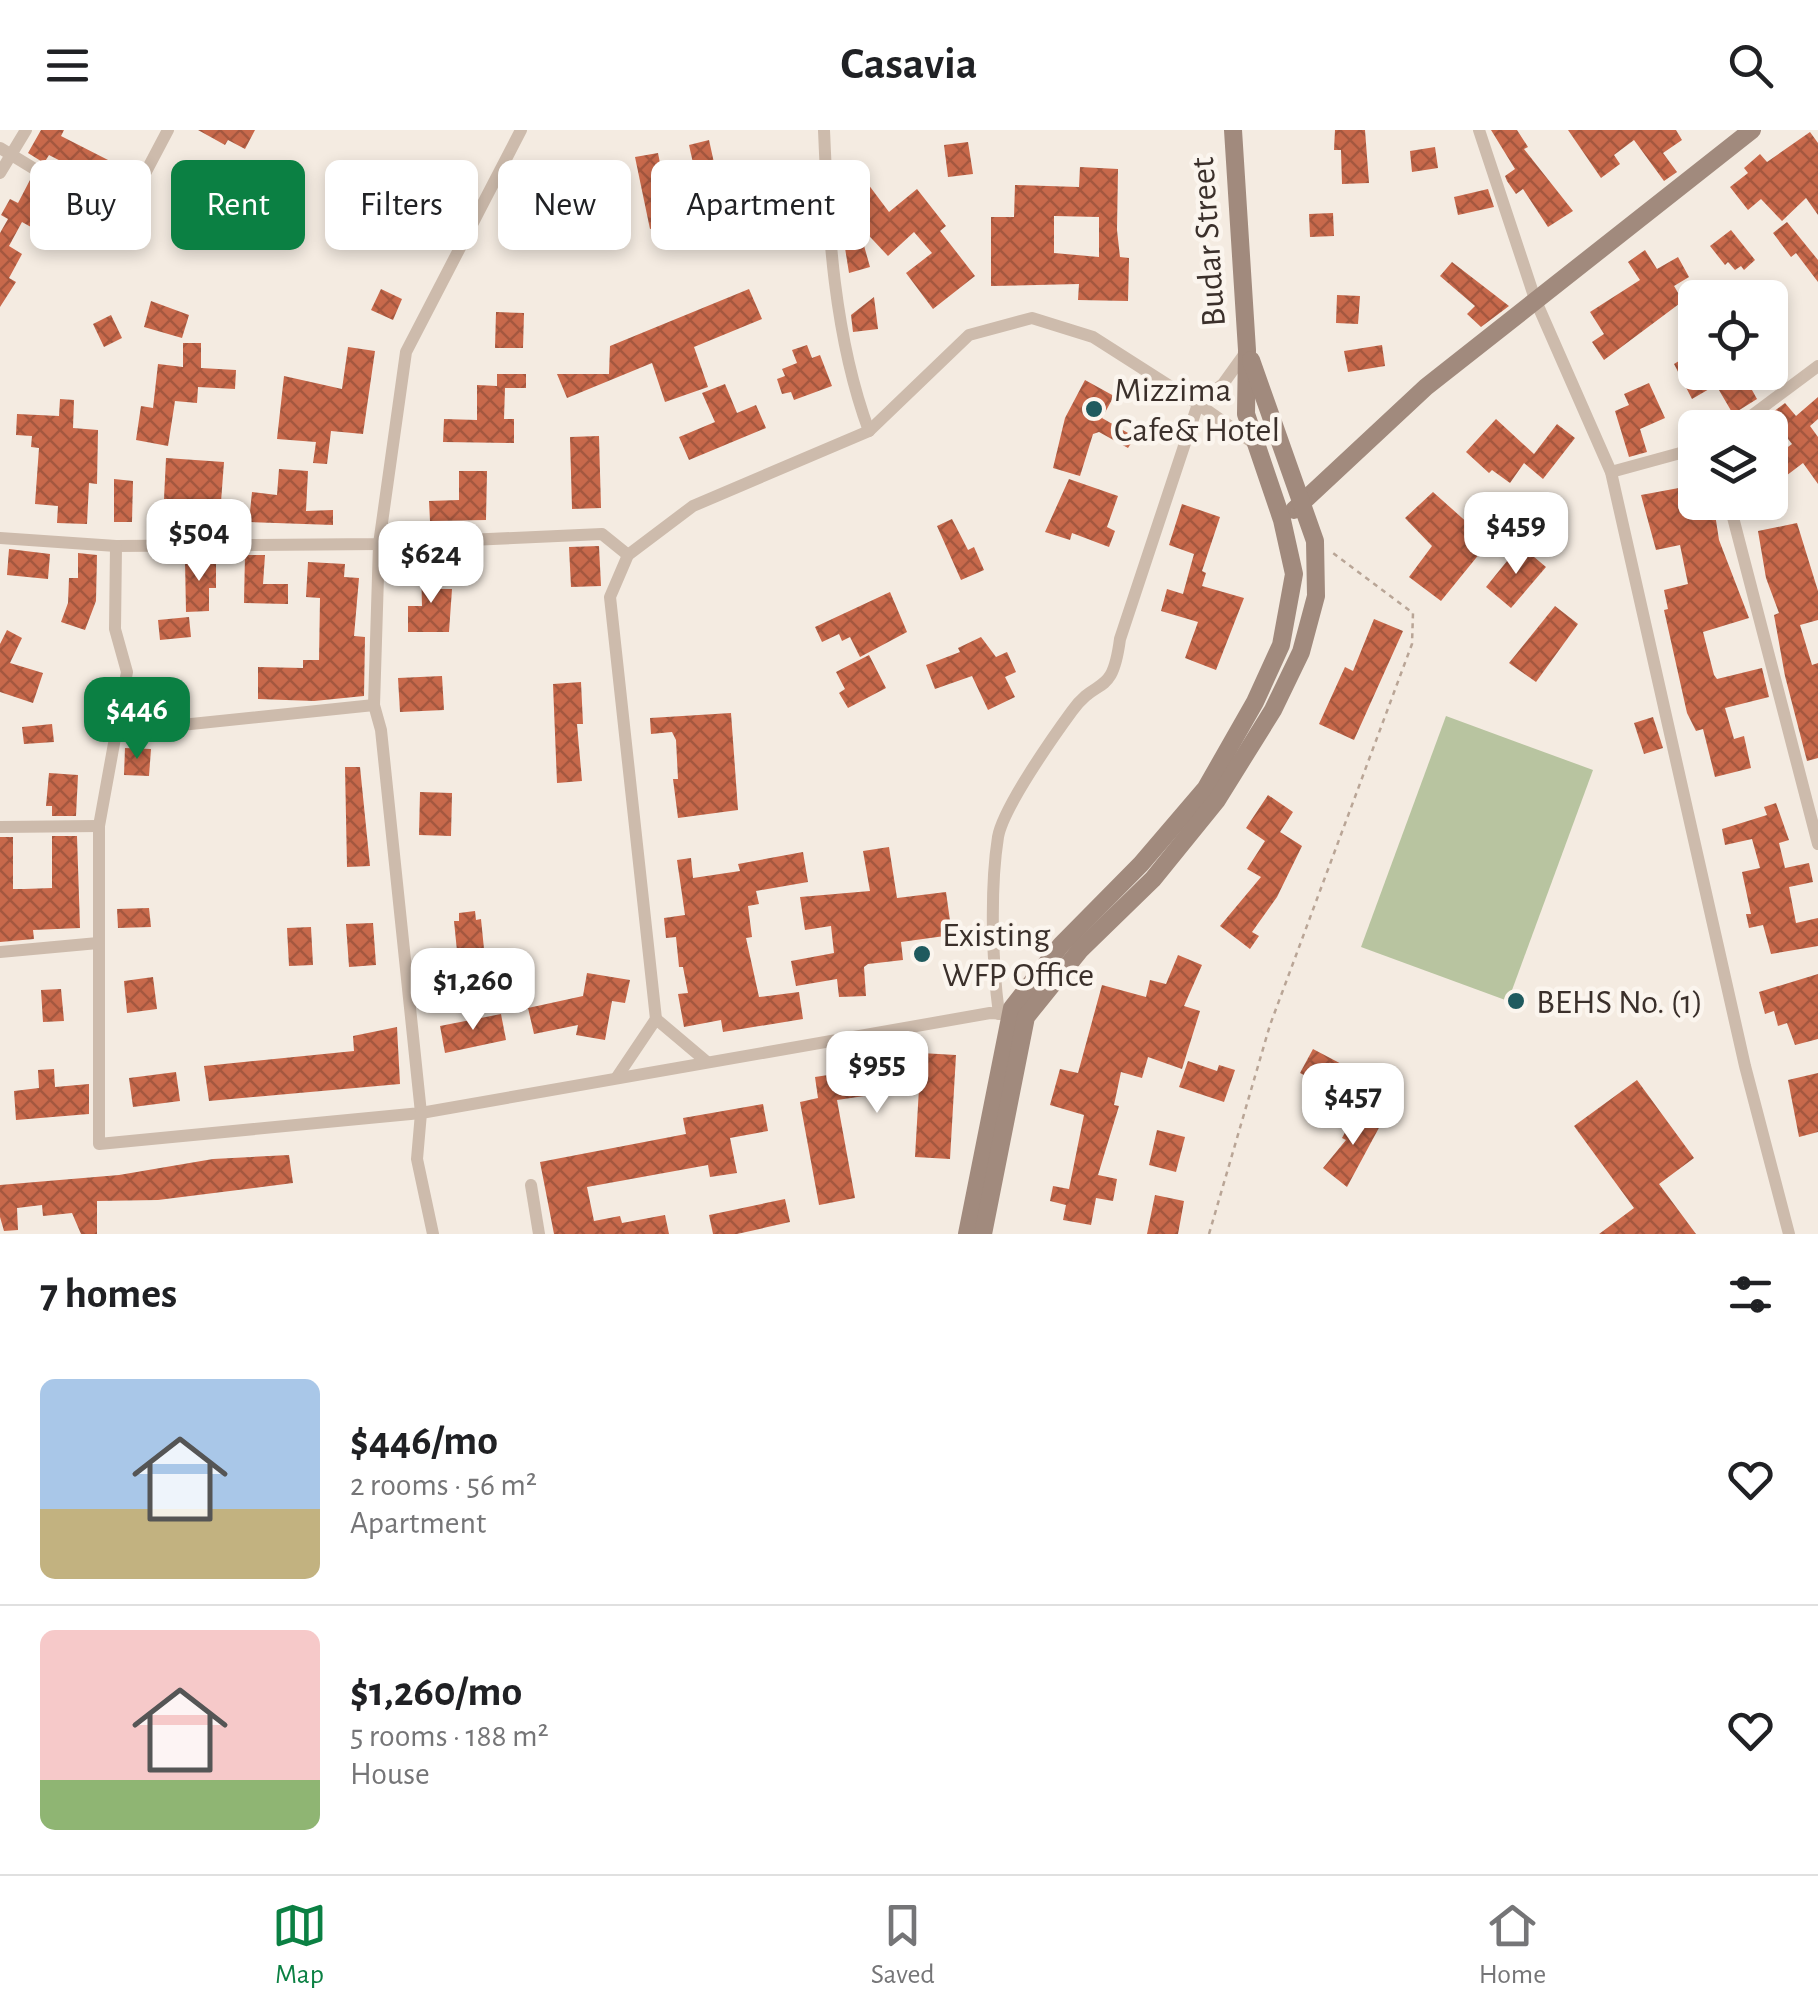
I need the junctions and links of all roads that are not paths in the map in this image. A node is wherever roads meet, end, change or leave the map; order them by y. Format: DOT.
graph roads {
  1 [pos="26,130"];
  2 [pos="168,130"];
  3 [pos="520,130"];
  4 [pos="824,130"];
  5 [pos="1232,130"];
  6 [pos="1479,130"];
  7 [pos="1752,130"];
  8 [pos="5,152"];
  9 [pos="0,173"];
  10 [pos="1535,299"];
  11 [pos="1248,350"];
  12 [pos="1818,366"];
  13 [pos="1198,404"];
  14 [pos="1759,410"];
  15 [pos="869,431"];
  16 [pos="1252,442"];
  17 [pos="1678,453"];
  18 [pos="1611,472"];
  19 [pos="1300,504"];
  20 [pos="1282,520"];
  21 [pos="1734,520"];
  22 [pos="0,538"];
  23 [pos="379,544"];
  24 [pos="116,546"];
  25 [pos="628,555"];
  26 [pos="374,705"];
  27 [pos="114,732"];
  28 [pos="99,826"];
  29 [pos="0,827"];
  30 [pos="1818,844"];
  31 [pos="98,942"];
  32 [pos="0,952"];
  33 [pos="1012,1015"];
  34 [pos="656,1019"];
  35 [pos="707,1062"];
  36 [pos="617,1077"];
  37 [pos="421,1113"];
  38 [pos="530,1186"];
  39 [pos="433,1234"];
  40 [pos="539,1234"];
  41 [pos="967,1234"];
  42 [pos="984,1234"];
  43 [pos="1789,1234"];
  1 -- 8 [label="street"];
  2 -- 8 [label="street"];
  3 -- 23 [label="street"];
  4 -- 15 [label="street"];
  5 -- 11 [label="main road, Budar Street"];
  6 -- 10 [label="street"];
  7 -- 10 [label="main road"];
  8 -- 9 [label="street"];
  10 -- 18 [label="street"];
  10 -- 19 [label="main road"];
  11 -- 13 [label="street"];
  11 -- 16 [label="main road"];
  11 -- 19 [label="main road"];
  12 -- 14 [label="street"];
  13 -- 15 [label="street"];
  13 -- 16 [label="street"];
  13 -- 33 [label="street"];
  15 -- 25 [label="street"];
  16 -- 20 [label="main road"];
  17 -- 18 [label="street"];
  18 -- 43 [label="street"];
  19 -- 20 [label="main road"];
  19 -- 33 [label="main road"];
  20 -- 33 [label="main road"];
  21 -- 30 [label="street"];
  22 -- 24 [label="street"];
  23 -- 24 [label="street"];
  23 -- 25 [label="street"];
  23 -- 26 [label="street"];
  24 -- 27 [label="street"];
  25 -- 34 [label="street"];
  26 -- 27 [label="street"];
  26 -- 37 [label="street"];
  27 -- 28 [label="street"];
  28 -- 29 [label="street"];
  28 -- 31 [label="street"];
  31 -- 32 [label="street"];
  31 -- 37 [label="street"];
  33 -- 35 [label="street"];
  33 -- 41 [label="main road"];
  33 -- 42 [label="main road"];
  34 -- 35 [label="street"];
  34 -- 36 [label="street"];
  35 -- 36 [label="street"];
  36 -- 37 [label="street"];
  37 -- 39 [label="street"];
  38 -- 40 [label="street"];
}
